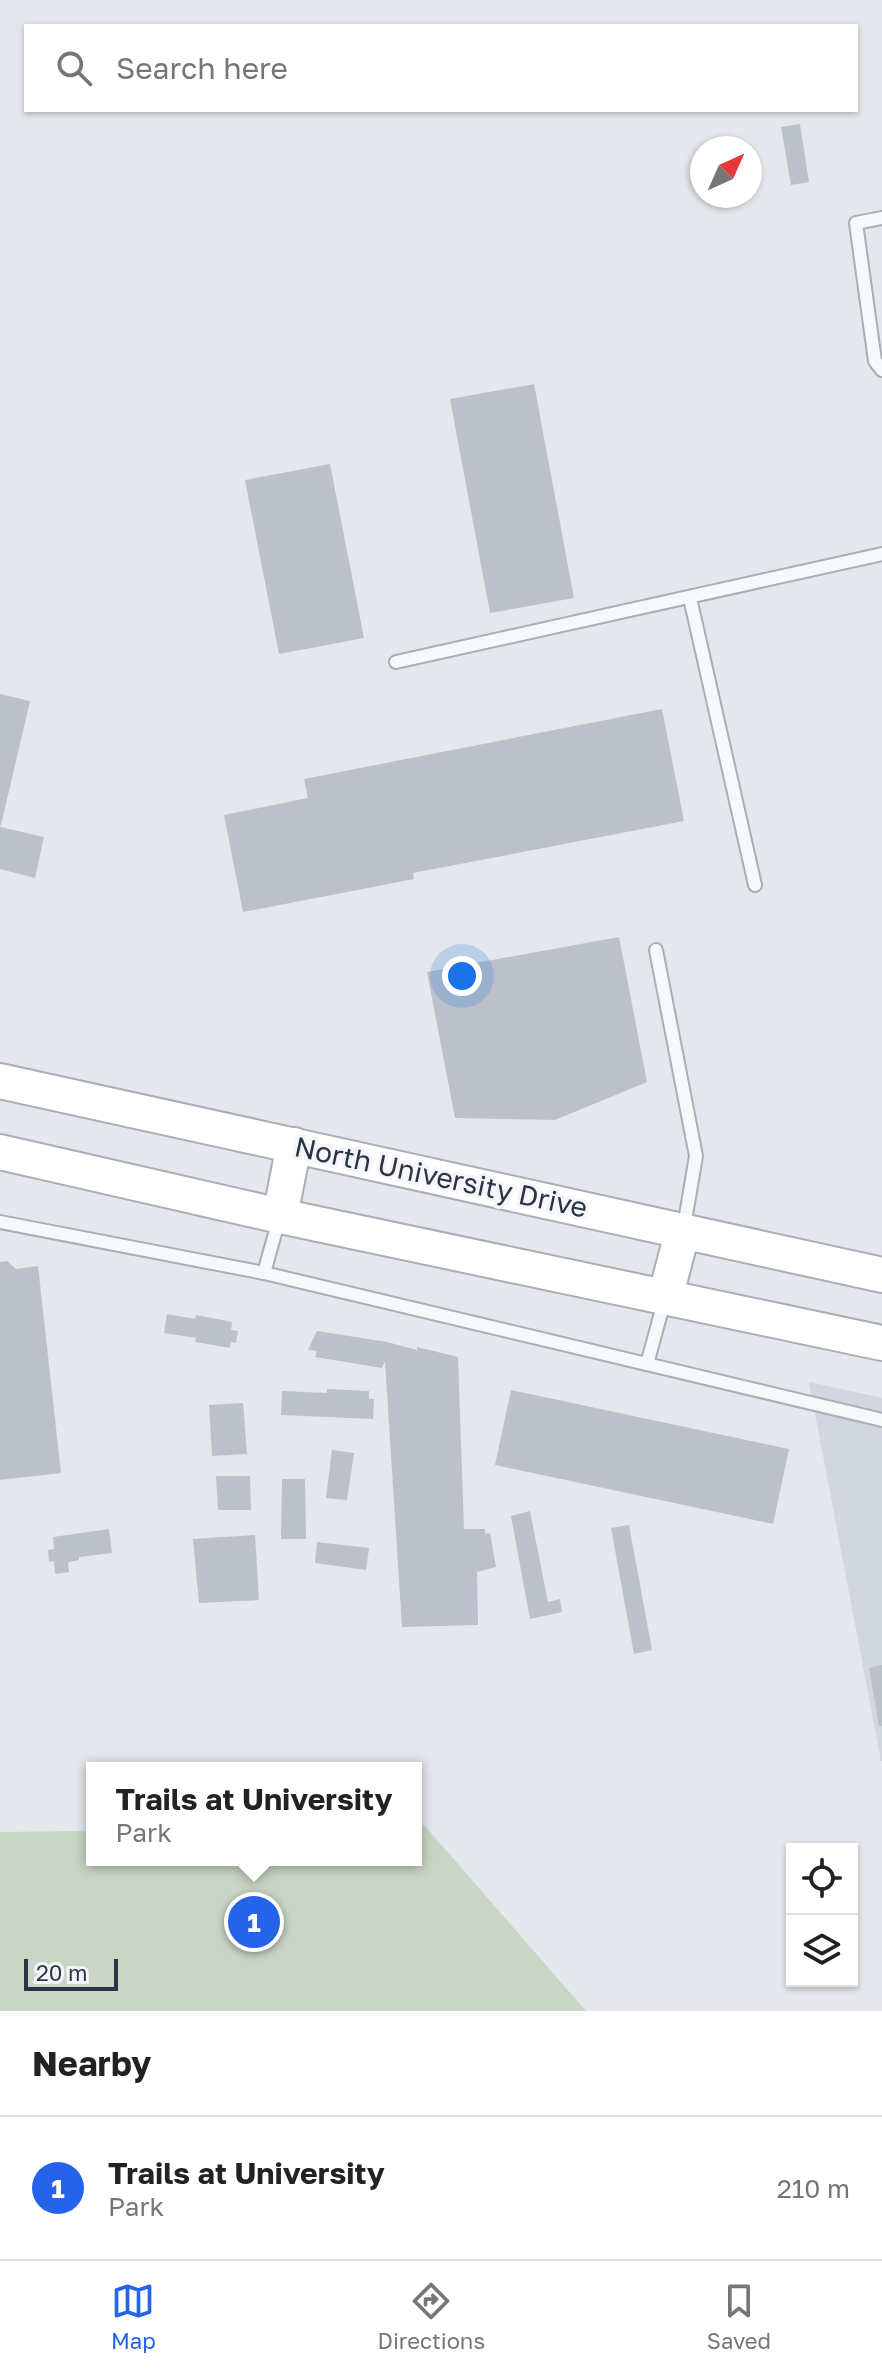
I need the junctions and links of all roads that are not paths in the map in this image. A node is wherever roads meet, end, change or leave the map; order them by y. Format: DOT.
graph roads {
  1 [pos="882,218"];
  2 [pos="882,370"];
  3 [pos="882,554"];
  4 [pos="690,598"];
  5 [pos="396,662"];
  6 [pos="755,885"];
  7 [pos="656,950"];
  8 [pos="0,1081"];
  9 [pos="294,1145"];
  10 [pos="0,1152"];
  11 [pos="280,1216"];
  12 [pos="0,1222"];
  13 [pos="683,1230"];
  14 [pos="264,1273"];
  15 [pos="882,1275"];
  16 [pos="665,1298"];
  17 [pos="882,1343"];
  18 [pos="647,1364"];
  19 [pos="882,1420"];
  1 -- 2 [label="lane"];
  3 -- 4 [label="lane"];
  4 -- 5 [label="lane"];
  4 -- 6 [label="lane"];
  7 -- 13 [label="lane"];
  8 -- 9 [label="main road, North University Drive"];
  9 -- 11 [label="main road"];
  9 -- 13 [label="main road, North University Drive"];
  10 -- 11 [label="main road"];
  11 -- 14 [label="lane"];
  11 -- 16 [label="main road"];
  12 -- 14 [label="lane"];
  13 -- 15 [label="main road, North University Drive"];
  13 -- 16 [label="main road"];
  14 -- 18 [label="lane"];
  16 -- 17 [label="main road"];
  16 -- 18 [label="lane"];
  18 -- 19 [label="lane"];
}
